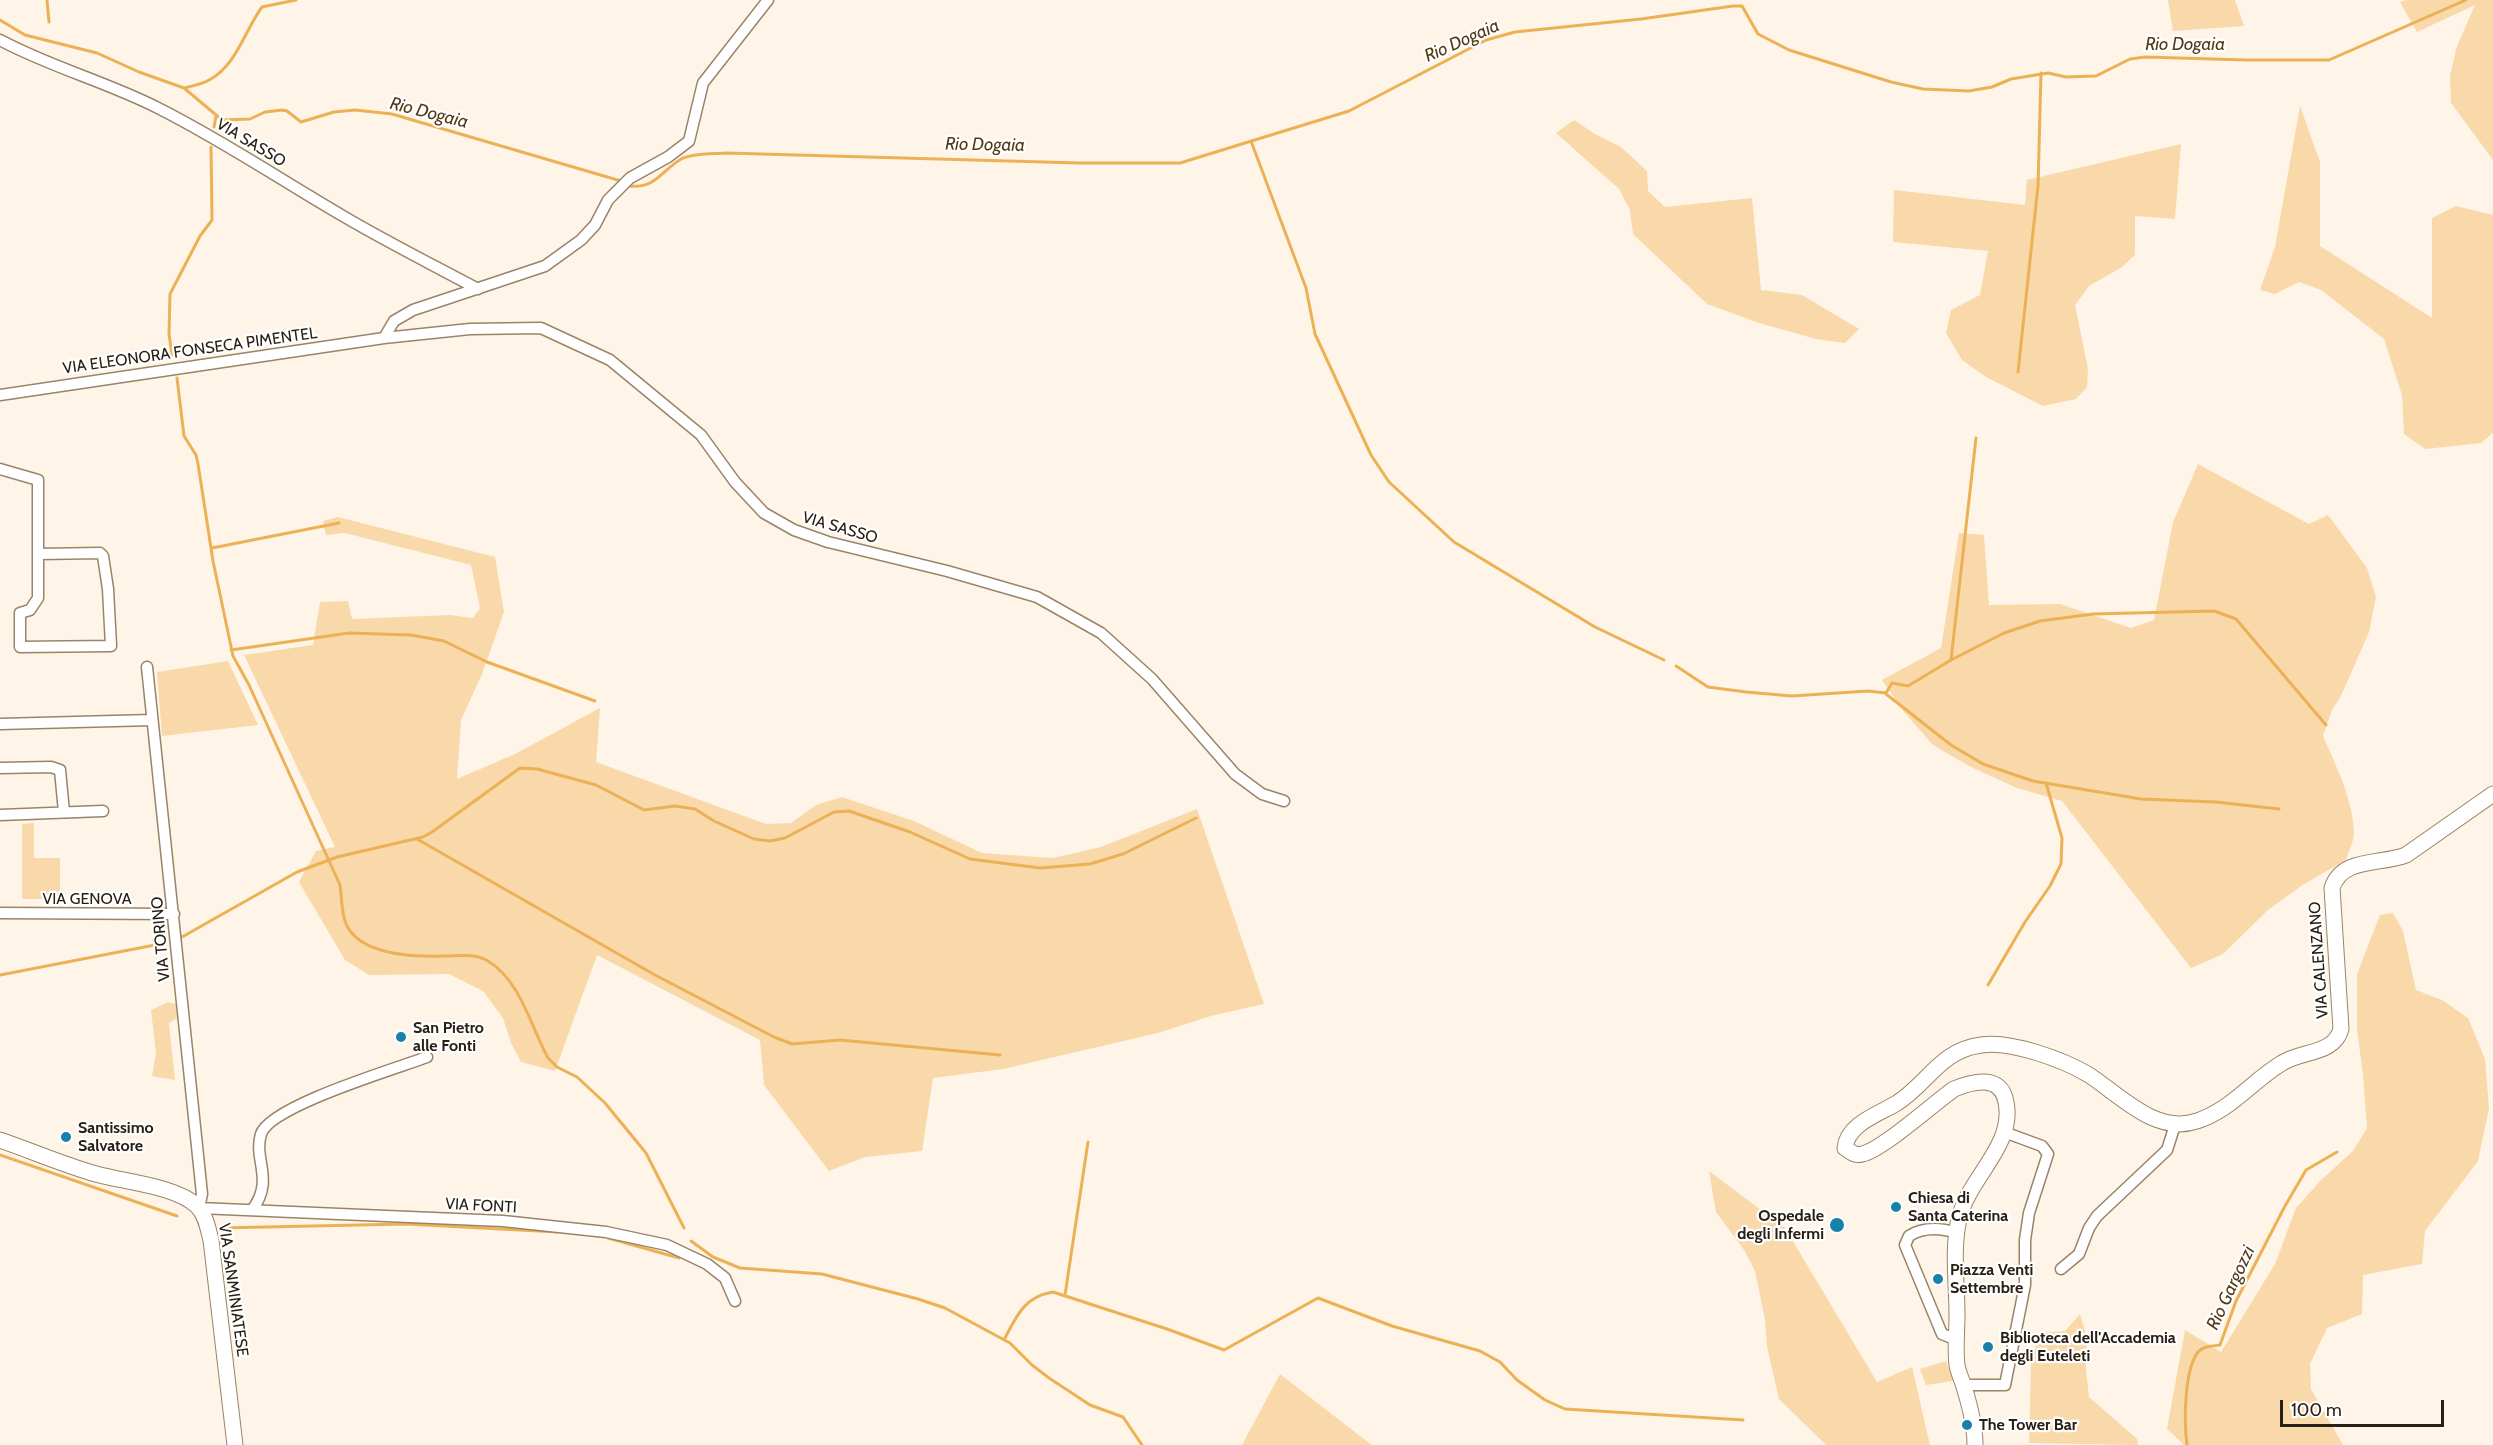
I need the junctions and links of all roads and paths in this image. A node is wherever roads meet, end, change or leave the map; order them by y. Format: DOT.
graph roads {
  1 [pos="768,0"];
  2 [pos="0,40"];
  3 [pos="478,289"];
  4 [pos="384,338"];
  5 [pos="0,394"];
  6 [pos="0,469"];
  7 [pos="38,554"];
  8 [pos="147,667"];
  9 [pos="152,720"];
  10 [pos="0,724"];
  11 [pos="0,768"];
  12 [pos="2493,794"];
  13 [pos="1284,801"];
  14 [pos="103,811"];
  15 [pos="64,812"];
  16 [pos="0,815"];
  17 [pos="0,913"];
  18 [pos="174,914"];
  19 [pos="427,1057"];
  20 [pos="2175,1125"];
  21 [pos="2004,1132"];
  22 [pos="0,1140"];
  23 [pos="199,1208"];
  24 [pos="252,1210"];
  25 [pos="1957,1233"];
  26 [pos="2061,1269"];
  27 [pos="735,1301"];
  28 [pos="1957,1340"];
  29 [pos="1963,1385"];
  30 [pos="236,1445"];
  31 [pos="1975,1445"];
  1 -- 3 [label="street"];
  2 -- 3 [label="street, VIA SASSO"];
  3 -- 4 [label="street"];
  4 -- 5 [label="street, VIA ELEONORA FONSECA PIMENTEL"];
  4 -- 13 [label="street, VIA SASSO"];
  6 -- 7 [label="street"];
  7 -- 7 [label="street"];
  8 -- 9 [label="street, VIA TORINO"];
  9 -- 10 [label="street"];
  9 -- 18 [label="street, VIA TORINO"];
  11 -- 15 [label="street"];
  12 -- 20 [label="street, VIA CALENZANO"];
  14 -- 15 [label="street"];
  15 -- 16 [label="street"];
  17 -- 18 [label="street, VIA GENOVA"];
  18 -- 23 [label="street, VIA TORINO"];
  19 -- 24 [label="street"];
  20 -- 21 [label="street"];
  20 -- 26 [label="street"];
  21 -- 25 [label="street"];
  21 -- 29 [label="street"];
  22 -- 23 [label="street, VIA SANMINIATESE"];
  23 -- 24 [label="street, VIA FONTI"];
  23 -- 30 [label="street, VIA SANMINIATESE"];
  24 -- 27 [label="street, VIA FONTI"];
  25 -- 28 [label="street"];
  25 -- 28 [label="street"];
  28 -- 29 [label="street"];
  29 -- 31 [label="street"];
}
